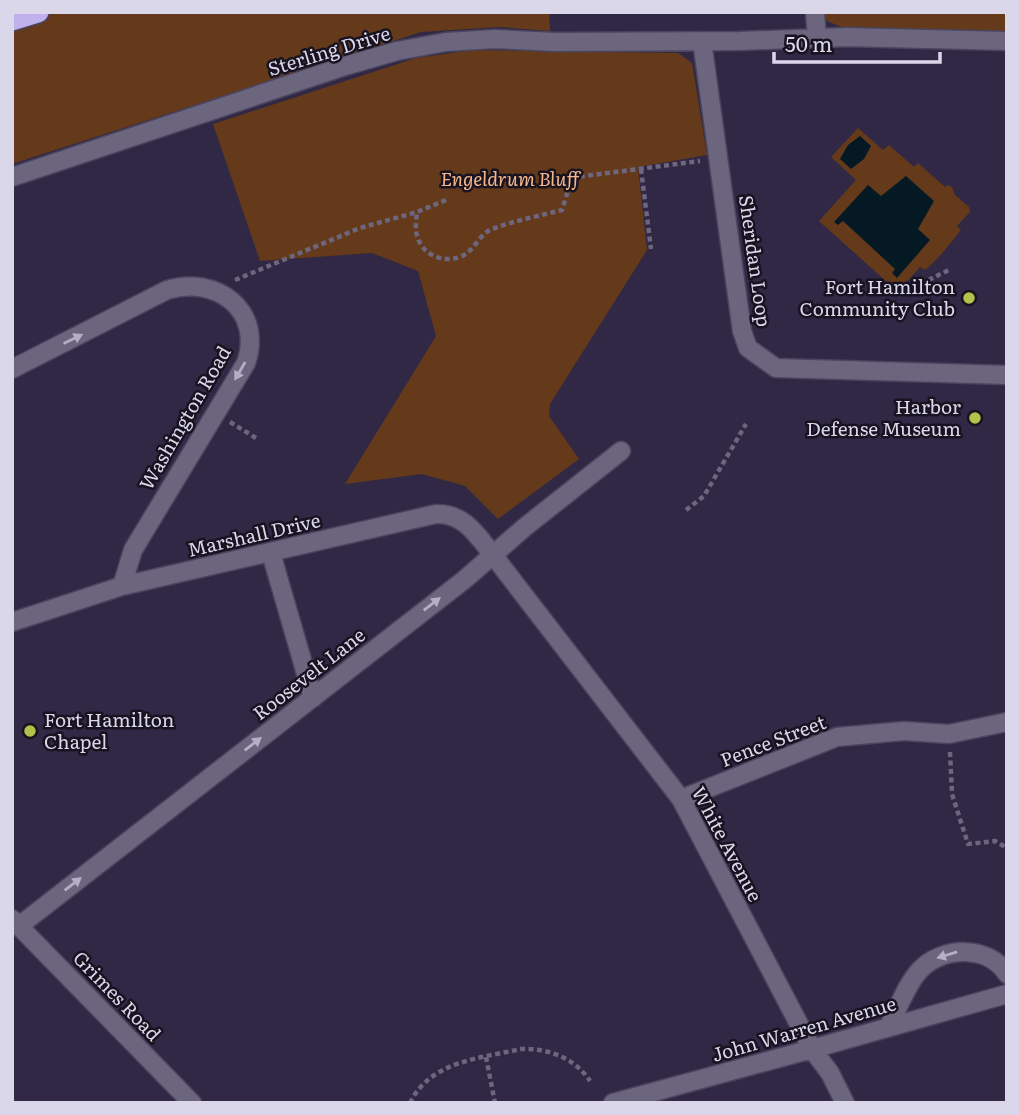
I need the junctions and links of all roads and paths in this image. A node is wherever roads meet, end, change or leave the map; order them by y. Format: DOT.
graph roads {
  1 [pos="38,12"];
  2 [pos="815,12"];
  3 [pos="12,20"];
  4 [pos="817,38"];
  5 [pos="702,41"];
  6 [pos="1007,41"];
  7 [pos="718,158"];
  8 [pos="641,169"];
  9 [pos="12,177"];
  10 [pos="572,178"];
  11 [pos="546,181"];
  12 [pos="446,200"];
  13 [pos="417,212"];
  14 [pos="651,248"];
  15 [pos="951,269"];
  16 [pos="224,284"];
  17 [pos="898,295"];
  18 [pos="12,369"];
  19 [pos="1007,376"];
  20 [pos="224,418"];
  21 [pos="747,424"];
  22 [pos="256,438"];
  23 [pos="621,450"];
  24 [pos="686,510"];
  25 [pos="271,553"];
  26 [pos="493,555"];
  27 [pos="122,586"];
  28 [pos="12,622"];
  29 [pos="313,698"];
  30 [pos="1007,722"];
  31 [pos="949,734"];
  32 [pos="681,800"];
  33 [pos="1007,848"];
  34 [pos="16,922"];
  35 [pos="1007,974"];
  36 [pos="1007,994"];
  37 [pos="888,1028"];
  38 [pos="812,1049"];
  39 [pos="486,1057"];
  40 [pos="590,1081"];
  41 [pos="641,1099"];
  42 [pos="192,1103"];
  43 [pos="410,1103"];
  44 [pos="495,1103"];
  45 [pos="612,1103"];
  46 [pos="845,1103"];
  1 -- 3 [label="highway"];
  2 -- 4 [label="street"];
  4 -- 5 [label="street, Sterling Drive"];
  4 -- 6 [label="street, Sterling Drive"];
  5 -- 7 [label="street, Sheridan Loop"];
  5 -- 9 [label="street, Sterling Drive"];
  7 -- 8 [label="path"];
  7 -- 19 [label="street, Sheridan Loop"];
  8 -- 10 [label="path"];
  8 -- 14 [label="path"];
  10 -- 11 [label="path"];
  10 -- 13 [label="path"];
  12 -- 13 [label="path"];
  13 -- 16 [label="path"];
  15 -- 17 [label="path"];
  18 -- 27 [label="street, Washington Road, one-way"];
  20 -- 22 [label="path"];
  21 -- 24 [label="path"];
  23 -- 26 [label="street, Roosevelt Lane"];
  25 -- 26 [label="street, Marshall Drive"];
  25 -- 27 [label="street, Marshall Drive"];
  25 -- 29 [label="street"];
  29 -- 26 [label="street, Roosevelt Lane, one-way"];
  26 -- 32 [label="street, White Avenue"];
  27 -- 28 [label="street, Marshall Drive"];
  34 -- 29 [label="street, Roosevelt Lane, one-way"];
  30 -- 31 [label="street, Pence Street"];
  31 -- 32 [label="street, Pence Street"];
  31 -- 33 [label="path"];
  32 -- 38 [label="street, White Avenue"];
  34 -- 42 [label="street, Grimes Road"];
  35 -- 37 [label="street, one-way"];
  36 -- 37 [label="street, John Warren Avenue"];
  37 -- 38 [label="street, John Warren Avenue"];
  38 -- 41 [label="street, John Warren Avenue"];
  38 -- 46 [label="street, White Avenue"];
  39 -- 40 [label="path"];
  39 -- 43 [label="path"];
  39 -- 44 [label="path"];
  41 -- 45 [label="street, John Warren Avenue"];
}
